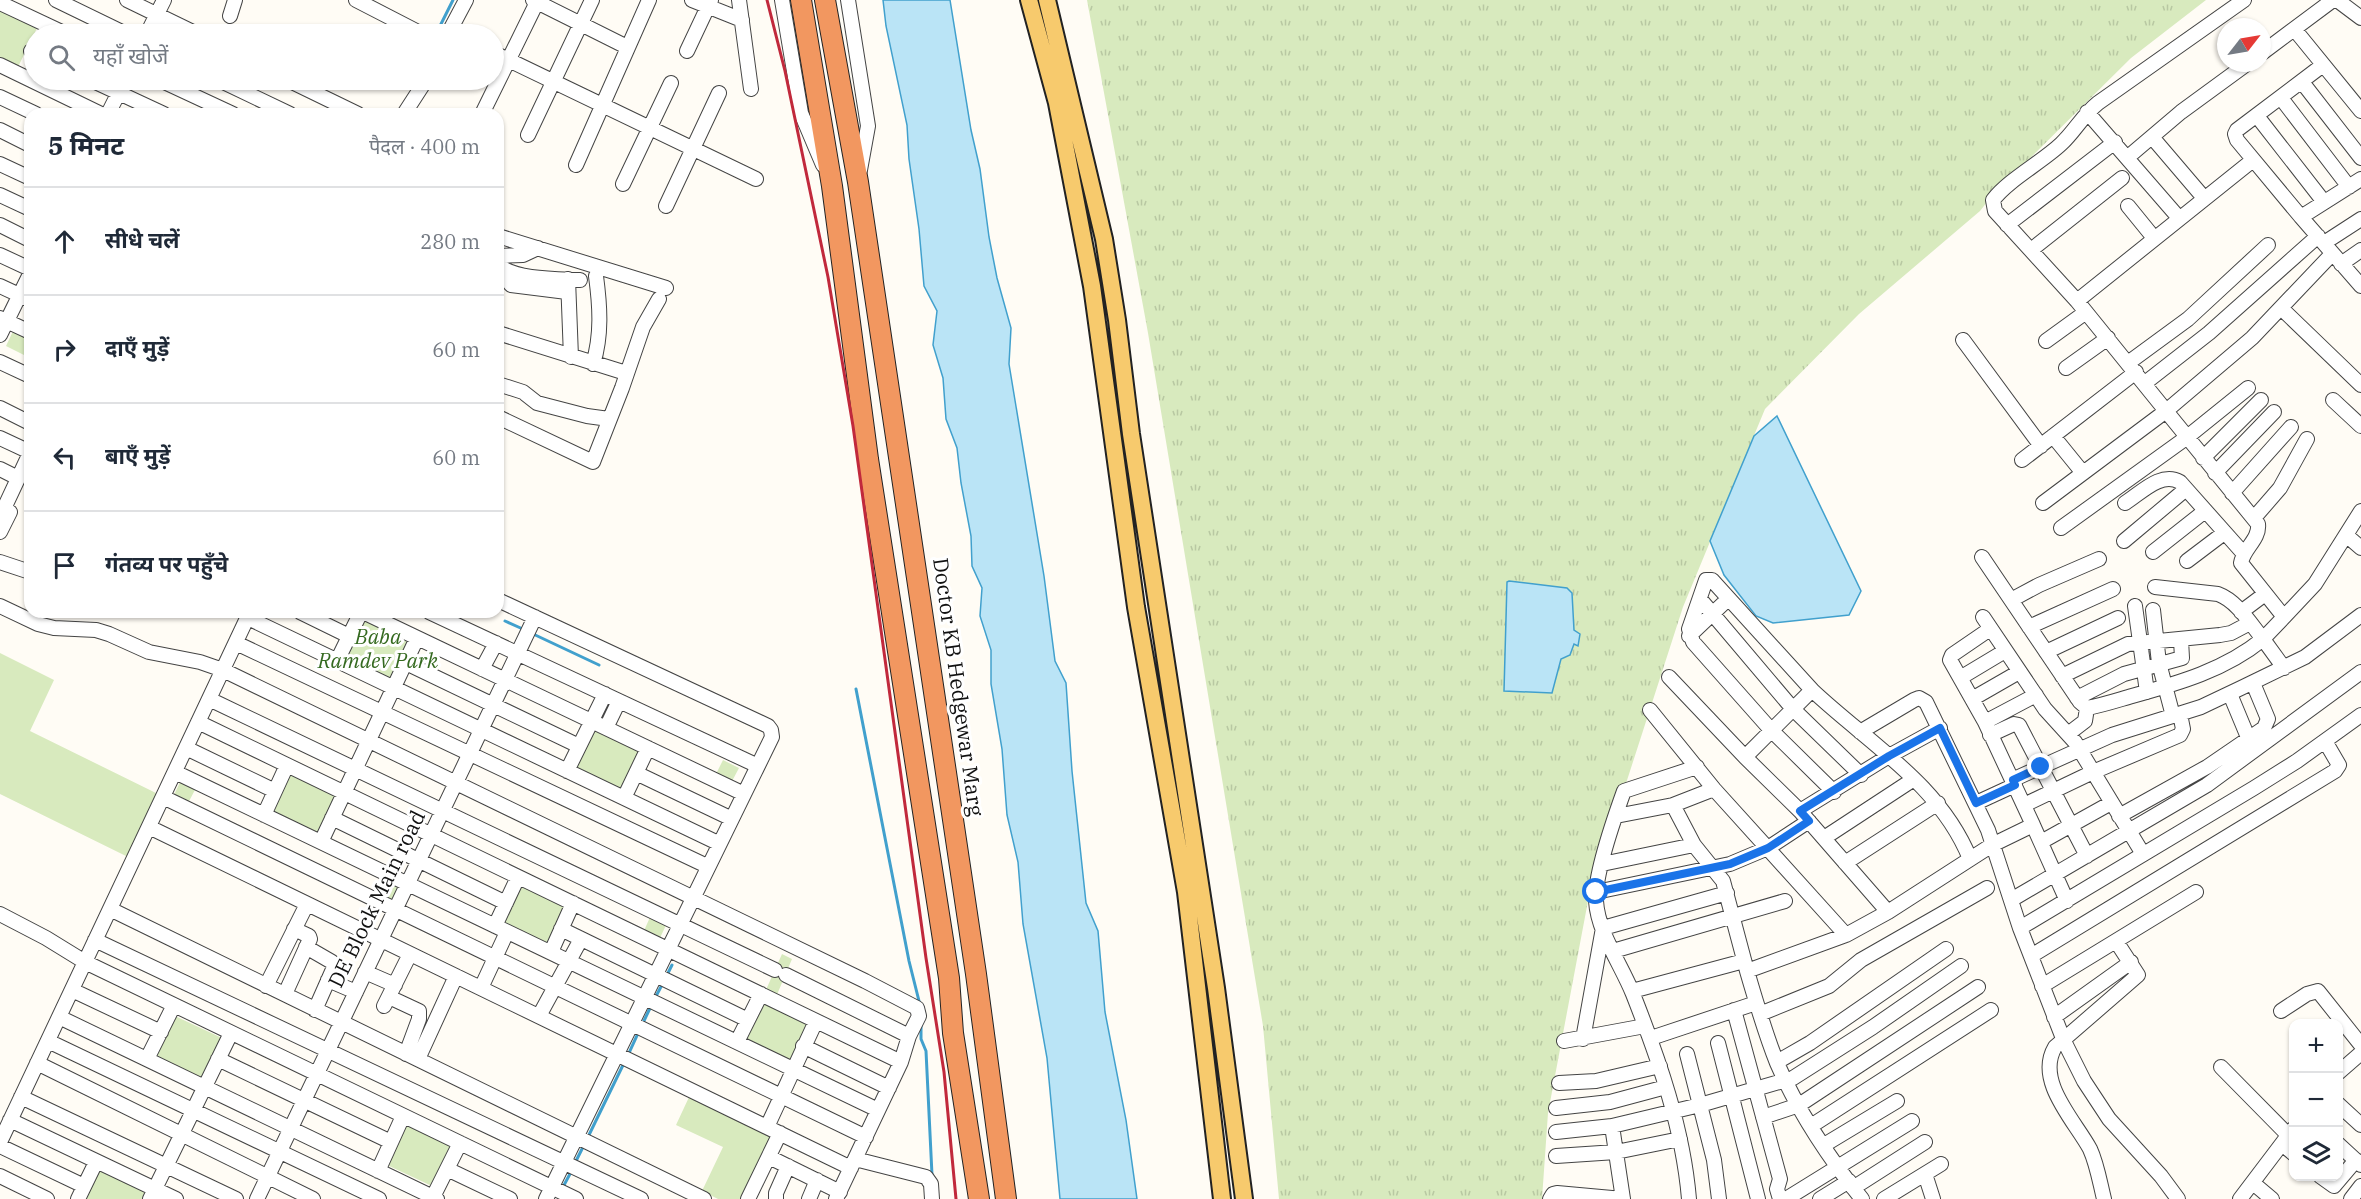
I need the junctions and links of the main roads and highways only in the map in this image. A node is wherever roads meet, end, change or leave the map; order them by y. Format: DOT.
graph roads {
  1 [pos="801,0"];
  2 [pos="825,0"];
  3 [pos="1029,0"];
  4 [pos="1047,0"];
  5 [pos="979,1199"];
  6 [pos="1006,1199"];
  7 [pos="1222,1199"];
  8 [pos="1244,1199"];
  1 -- 5 [label="highway"];
  2 -- 6 [label="highway, Doctor KB Hedgewar Marg"];
  3 -- 7 [label="main road"];
  4 -- 8 [label="main road"];
}
